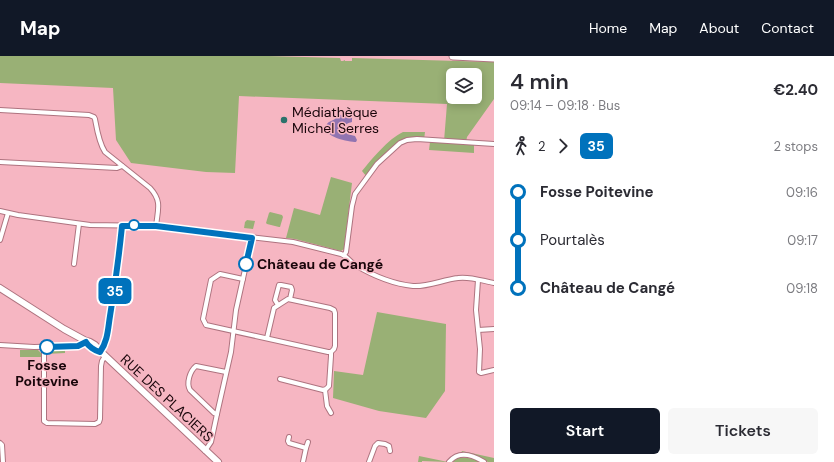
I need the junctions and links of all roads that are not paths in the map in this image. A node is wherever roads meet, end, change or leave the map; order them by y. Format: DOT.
graph roads {
  1 [pos="453,56"];
  2 [pos="494,58"];
  3 [pos="0,110"];
  4 [pos="494,144"];
  5 [pos="0,162"];
  6 [pos="122,166"];
  7 [pos="0,211"];
  8 [pos="8,213"];
  9 [pos="79,224"];
  10 [pos="122,226"];
  11 [pos="156,226"];
  12 [pos="252,238"];
  13 [pos="0,240"];
  14 [pos="344,255"];
  15 [pos="74,264"];
  16 [pos="243,279"];
  17 [pos="478,280"];
  18 [pos="494,283"];
  19 [pos="0,288"];
  20 [pos="290,299"];
  21 [pos="278,305"];
  22 [pos="494,329"];
  23 [pos="478,330"];
  24 [pos="233,331"];
  25 [pos="267,338"];
  26 [pos="86,342"];
  27 [pos="0,345"];
  28 [pos="44,347"];
  29 [pos="330,352"];
  30 [pos="103,354"];
  31 [pos="494,370"];
  32 [pos="226,372"];
  33 [pos="280,379"];
  34 [pos="325,390"];
  35 [pos="331,413"];
  36 [pos="217,414"];
  37 [pos="290,437"];
  38 [pos="308,442"];
  39 [pos="0,443"];
  40 [pos="306,448"];
  41 [pos="205,450"];
  42 [pos="390,451"];
  43 [pos="3,462"];
  44 [pos="218,462"];
  45 [pos="303,462"];
  46 [pos="369,462"];
  47 [pos="449,462"];
  48 [pos="484,462"];
  1 -- 2 [label="main road"];
  3 -- 6 [label="street"];
  4 -- 14 [label="street"];
  5 -- 6 [label="street"];
  6 -- 11 [label="street"];
  7 -- 8 [label="street"];
  8 -- 9 [label="street"];
  8 -- 13 [label="street"];
  9 -- 10 [label="street"];
  9 -- 15 [label="street"];
  10 -- 11 [label="street"];
  10 -- 30 [label="street"];
  11 -- 12 [label="street"];
  12 -- 14 [label="street"];
  12 -- 16 [label="street"];
  14 -- 17 [label="street"];
  16 -- 24 [label="street"];
  16 -- 24 [label="street"];
  17 -- 18 [label="street"];
  17 -- 23 [label="street"];
  19 -- 26 [label="street, RUE DES PLACIERS"];
  20 -- 21 [label="street"];
  20 -- 21 [label="street"];
  20 -- 29 [label="street"];
  21 -- 25 [label="street"];
  22 -- 23 [label="street"];
  23 -- 31 [label="street"];
  24 -- 25 [label="street"];
  24 -- 32 [label="street"];
  25 -- 29 [label="street"];
  26 -- 28 [label="street"];
  26 -- 30 [label="street, RUE DES PLACIERS"];
  27 -- 28 [label="street"];
  28 -- 30 [label="street"];
  29 -- 34 [label="street"];
  30 -- 41 [label="street, RUE DES PLACIERS"];
  32 -- 36 [label="street"];
  32 -- 36 [label="street"];
  33 -- 34 [label="street"];
  34 -- 35 [label="street"];
  36 -- 41 [label="street"];
  37 -- 40 [label="street"];
  38 -- 40 [label="street"];
  39 -- 43 [label="street"];
  40 -- 45 [label="street"];
  41 -- 44 [label="street, RUE DES PLACIERS"];
  42 -- 46 [label="street"];
  47 -- 48 [label="street"];
}
